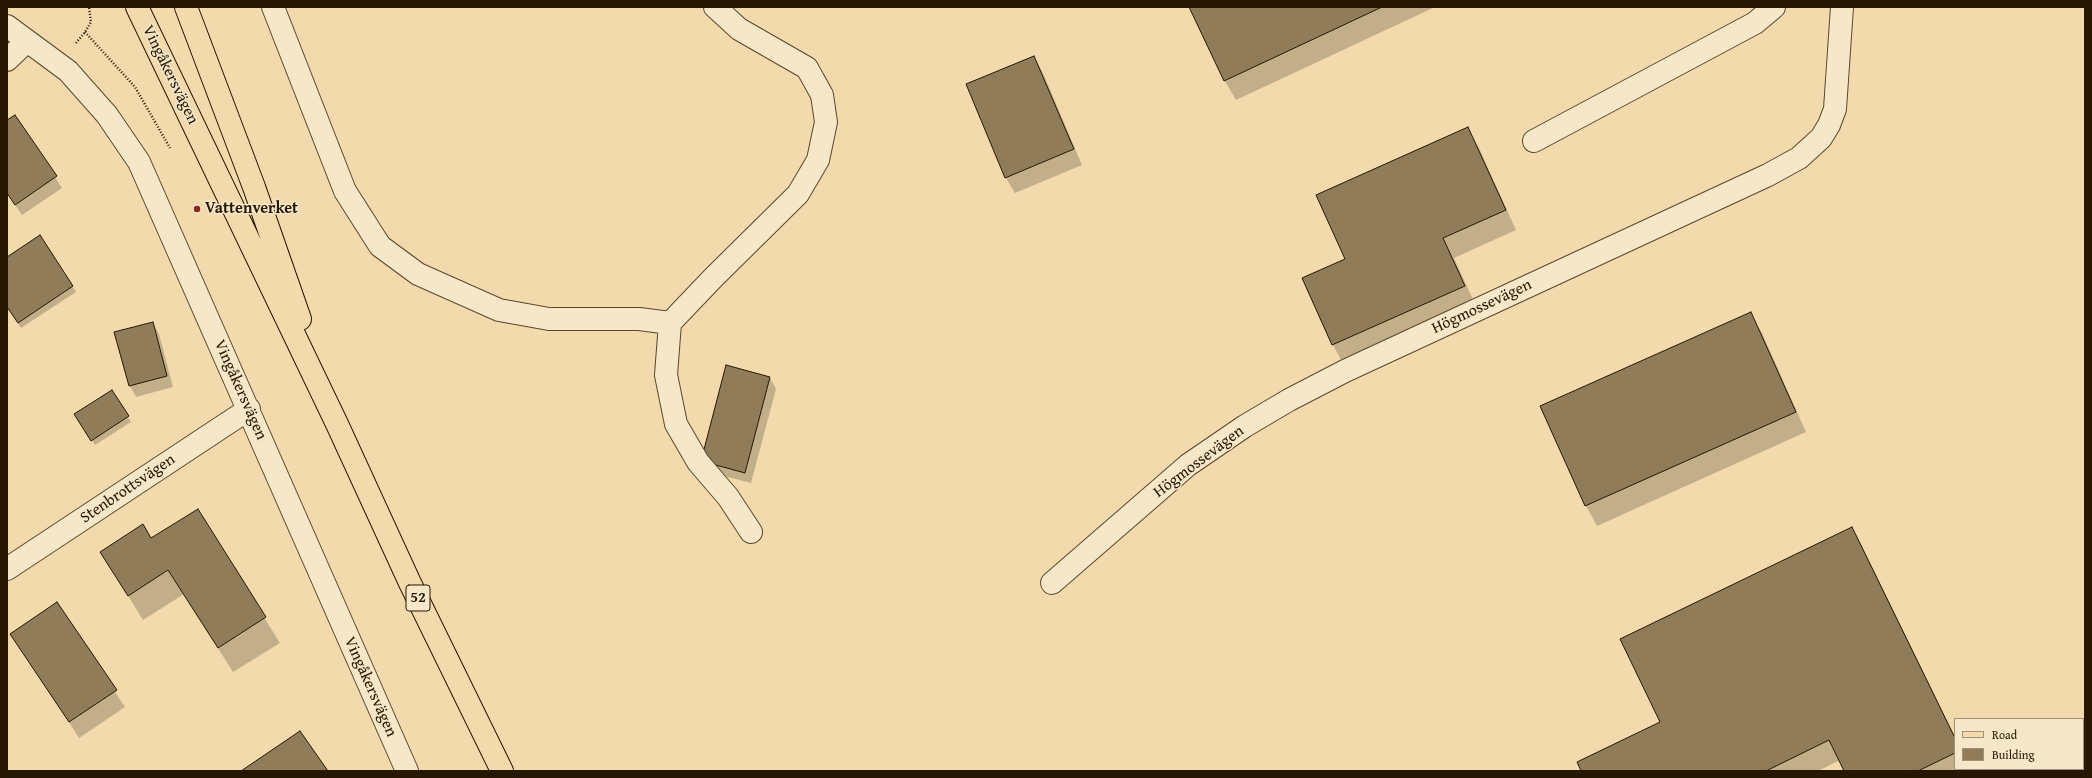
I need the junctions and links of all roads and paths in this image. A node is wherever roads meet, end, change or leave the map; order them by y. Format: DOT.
graph roads {
  1 [pos="137,7"];
  2 [pos="186,7"];
  3 [pos="273,7"];
  4 [pos="715,7"];
  5 [pos="1774,7"];
  6 [pos="1842,7"];
  7 [pos="7,26"];
  8 [pos="85,32"];
  9 [pos="27,41"];
  10 [pos="7,60"];
  11 [pos="1534,141"];
  12 [pos="170,148"];
  13 [pos="670,324"];
  14 [pos="249,409"];
  15 [pos="337,424"];
  16 [pos="751,532"];
  17 [pos="7,569"];
  18 [pos="1052,583"];
  19 [pos="407,771"];
  20 [pos="502,771"];
  1 -- 15 [label="main road, Vingåkersvägen / 52"];
  2 -- 15 [label="main road, Vingåkersvägen / 52"];
  3 -- 13 [label="street"];
  4 -- 13 [label="street"];
  5 -- 11 [label="street"];
  6 -- 18 [label="street, Högmossevägen"];
  7 -- 9 [label="street, Vingåkersvägen"];
  8 -- 12 [label="path"];
  9 -- 10 [label="street"];
  9 -- 14 [label="street, Vingåkersvägen"];
  13 -- 16 [label="street"];
  14 -- 17 [label="street, Stenbrottsvägen"];
  14 -- 19 [label="street, Vingåkersvägen"];
  15 -- 20 [label="main road, Vingåkersvägen / 52"];
}
